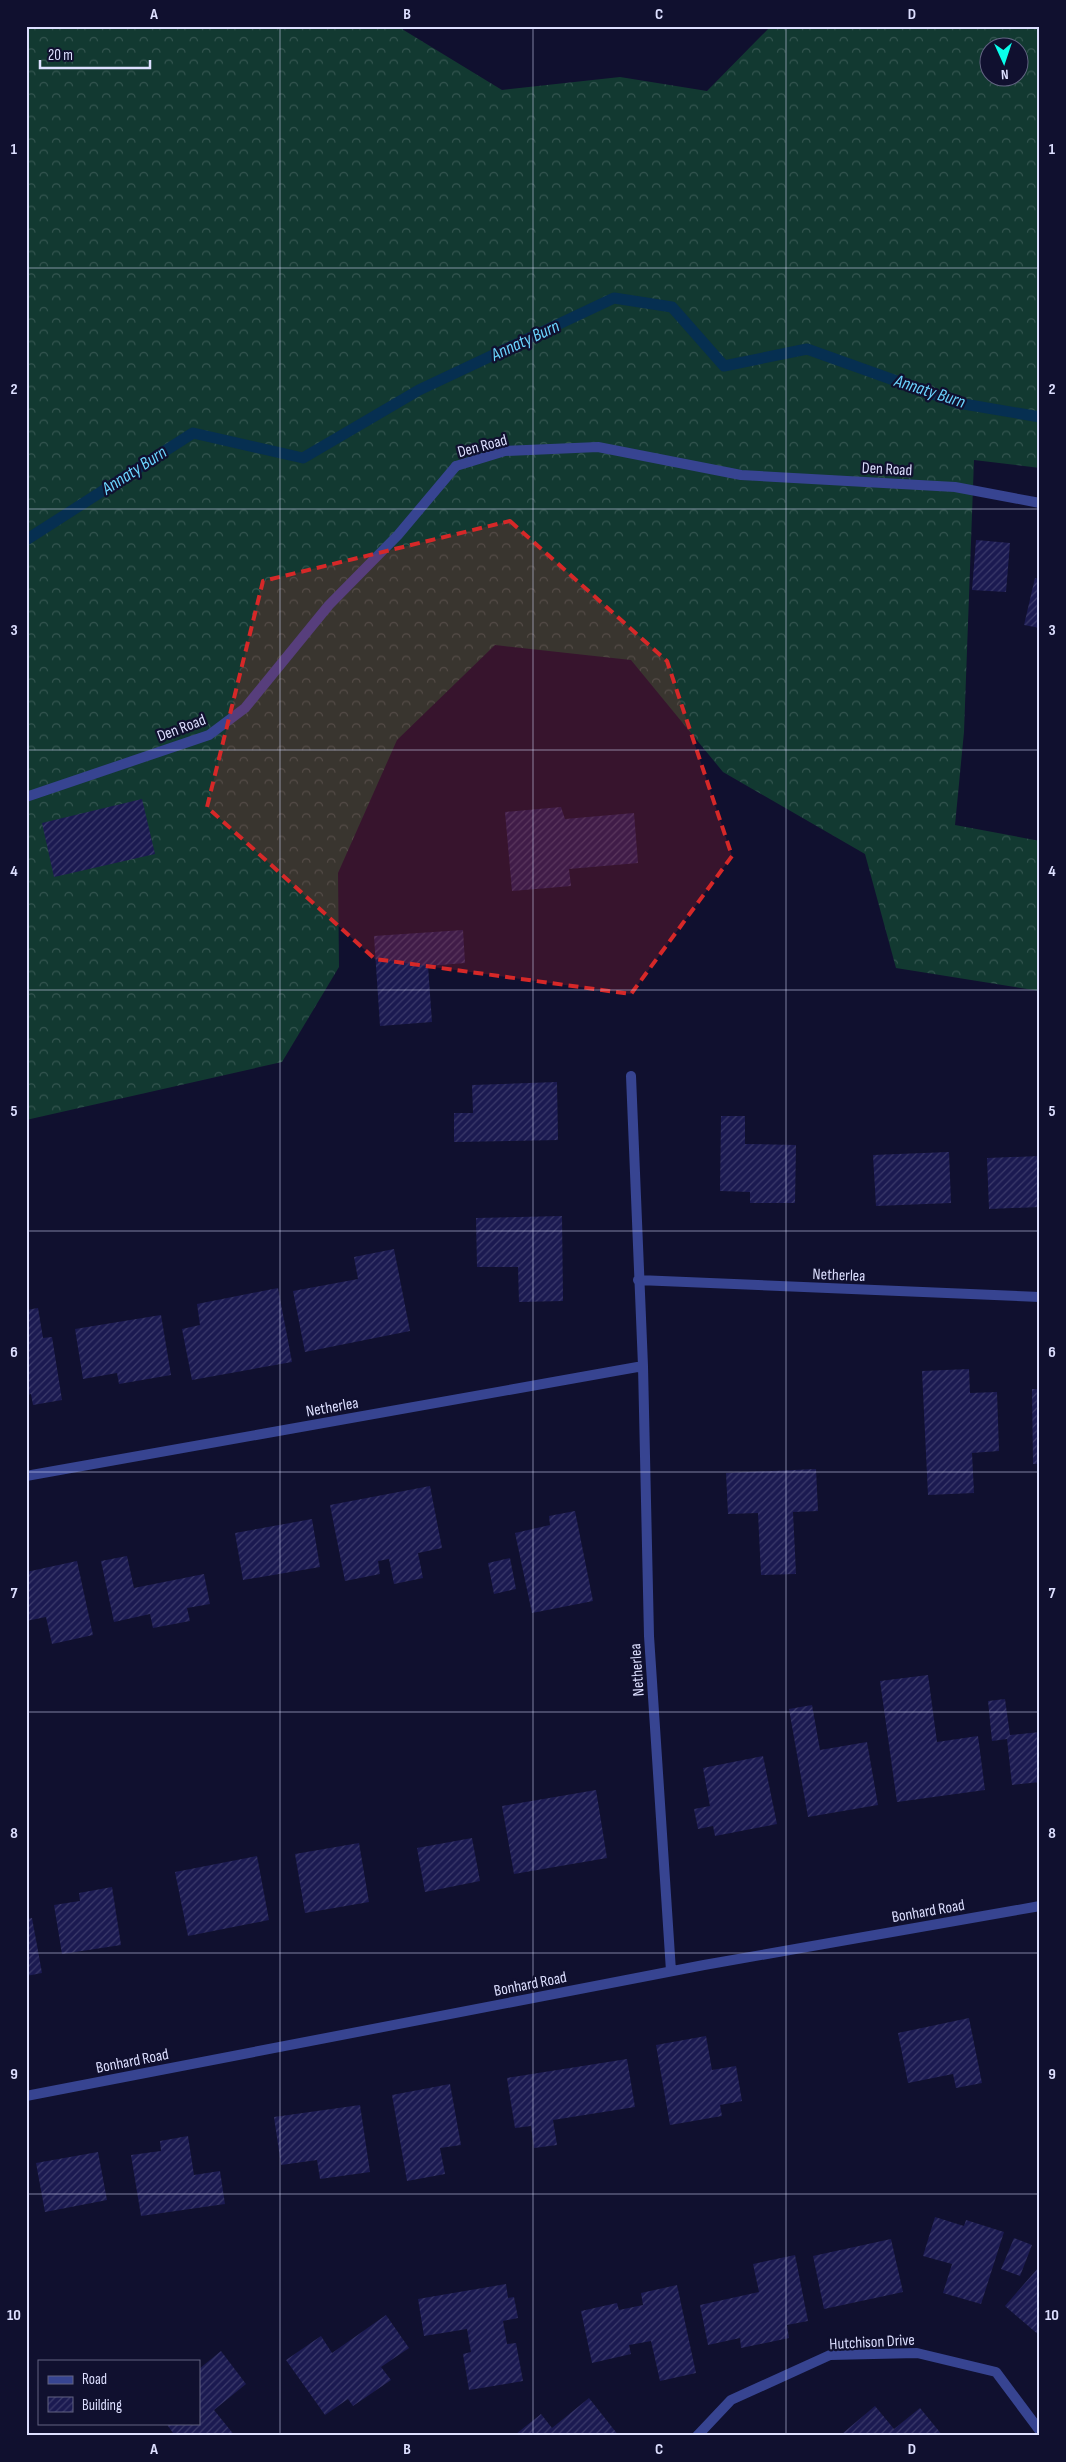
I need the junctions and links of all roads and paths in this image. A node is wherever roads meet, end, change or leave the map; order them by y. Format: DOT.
graph roads {
  1 [pos="1040,503"];
  2 [pos="26,797"];
  3 [pos="631,1076"];
  4 [pos="638,1280"];
  5 [pos="1040,1297"];
  6 [pos="643,1366"];
  7 [pos="26,1476"];
  8 [pos="1040,1906"];
  9 [pos="671,1971"];
  10 [pos="26,2096"];
  11 [pos="1040,2431"];
  12 [pos="697,2436"];
  1 -- 2 [label="street, Den Road"];
  3 -- 4 [label="street, Netherlea"];
  4 -- 5 [label="street, Netherlea"];
  4 -- 6 [label="street, Netherlea"];
  6 -- 7 [label="street, Netherlea"];
  6 -- 9 [label="street, Netherlea"];
  8 -- 9 [label="street, Bonhard Road"];
  9 -- 10 [label="street, Bonhard Road"];
  11 -- 12 [label="street, Hutchison Drive"];
}
